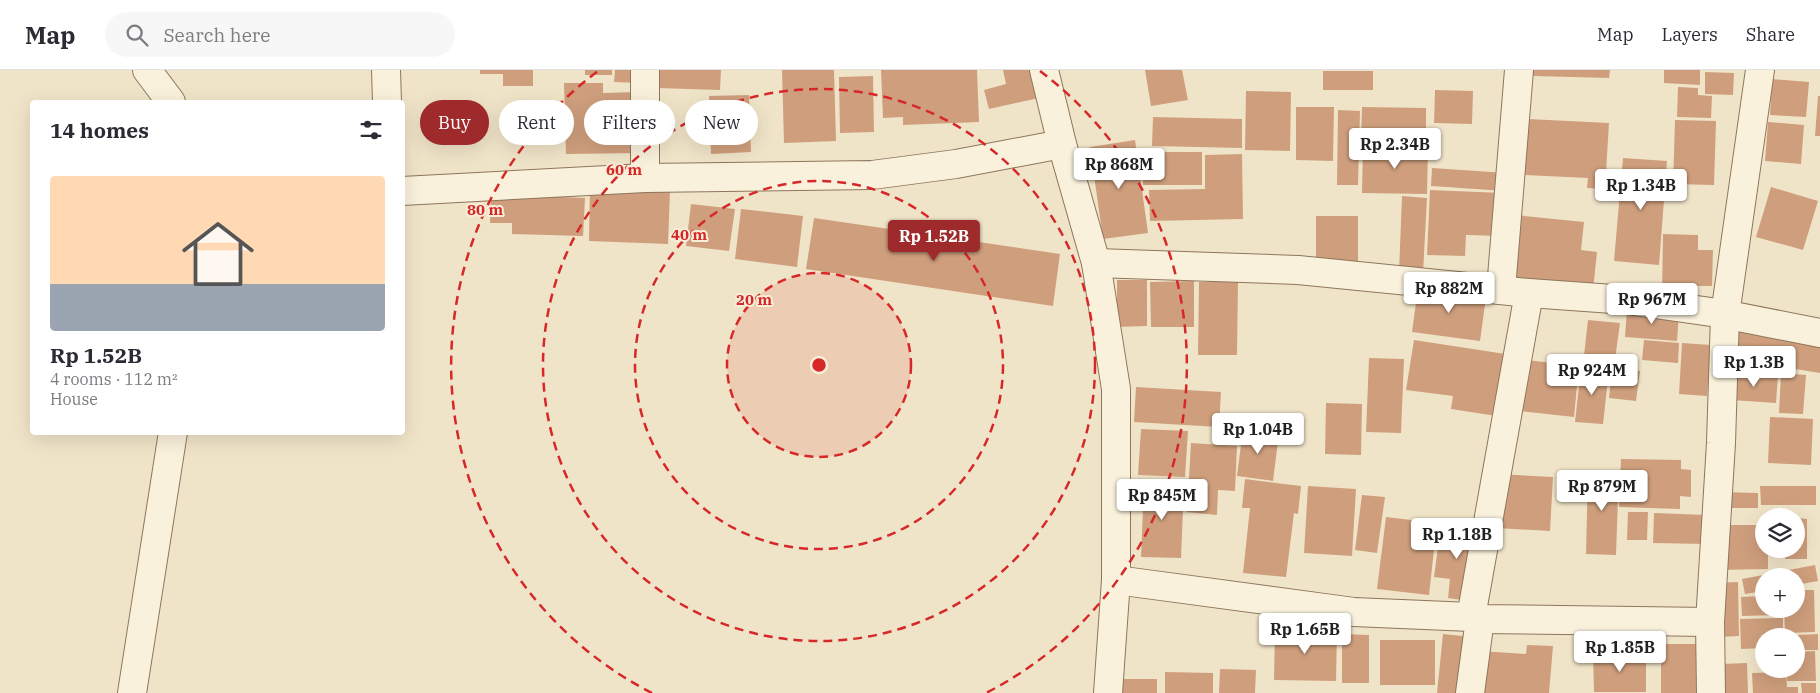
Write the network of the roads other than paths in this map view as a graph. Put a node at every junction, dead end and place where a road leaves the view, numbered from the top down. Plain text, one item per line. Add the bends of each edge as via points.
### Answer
1 (148, 70) edge
2 (386, 70) edge
3 (645, 70) edge
4 (1044, 70) edge
5 (1519, 70) edge
6 (1760, 70) edge
7 (170, 100) edge
8 (387, 100) edge
9 (1062, 144) junction
10 (645, 178) junction
11 (405, 191) edge
12 (1096, 263) junction
13 (1501, 289) junction
14 (1529, 293) junction
15 (1725, 314) junction
16 (1820, 333) edge
17 (173, 435) edge
18 (1116, 580) junction
19 (1475, 618) junction
20 (1710, 622) junction
21 (132, 693) edge
22 (1108, 693) edge
23 (1470, 693) edge
24 (1711, 693) edge

1 - 7 street
2 - 8 street
3 - 10 street
4 - 9 street
5 - 13 street
6 - 15 street
9 - 10 street via 956,164 872,174
9 - 12 street
10 - 11 street
12 - 13 street via 1298,270
12 - 18 street via 1116,389
13 - 14 street
14 - 15 street via 1627,300
14 - 19 street
15 - 16 street
15 - 20 street
17 - 21 street
18 - 19 street via 1354,612
18 - 22 street
19 - 20 street
19 - 23 street
20 - 24 street

